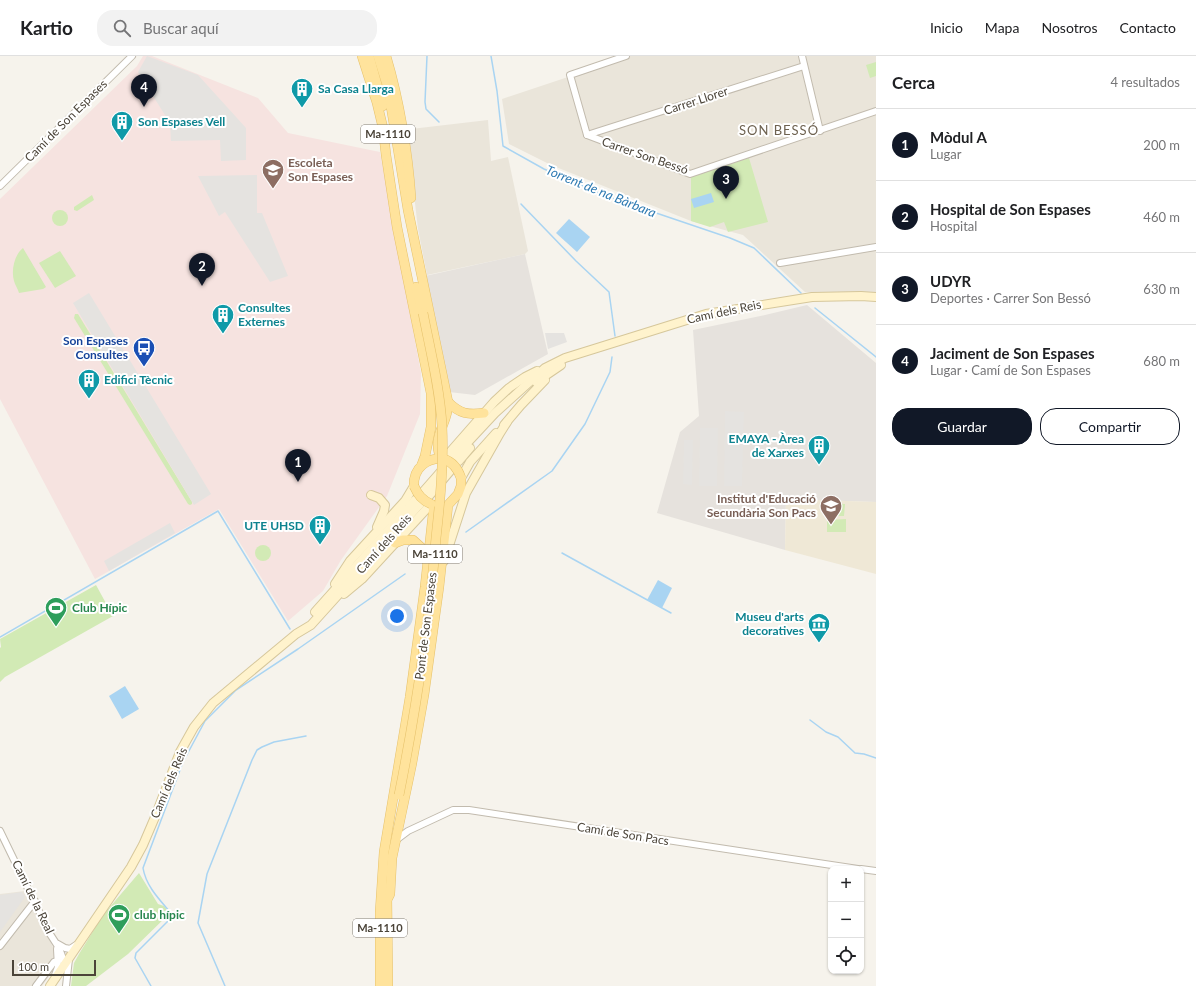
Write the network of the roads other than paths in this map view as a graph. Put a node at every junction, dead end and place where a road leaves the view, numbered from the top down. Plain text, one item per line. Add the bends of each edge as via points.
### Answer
1 (132, 56) edge
2 (362, 56) edge
3 (369, 56) edge
4 (378, 56) edge
5 (386, 56) edge
6 (626, 56) edge
7 (802, 56) edge
8 (804, 66) junction
9 (876, 111) edge
10 (820, 130) junction
11 (587, 136) junction
12 (0, 186) edge
13 (404, 212) junction
14 (414, 237) junction
15 (876, 246) edge
16 (780, 263) dead end
17 (412, 295) junction
18 (876, 297) edge
19 (577, 355) junction
20 (558, 367) junction
21 (545, 368) junction
22 (448, 402) junction
23 (484, 413) junction
24 (507, 422) junction
25 (445, 463) junction
26 (422, 464) junction
27 (461, 478) junction
28 (414, 486) junction
29 (371, 495) dead end
30 (429, 499) junction
31 (451, 501) junction
32 (417, 502) dead end
33 (371, 538) junction
34 (395, 543) junction
35 (441, 569) junction
36 (426, 587) junction
37 (328, 601) junction
38 (399, 795) junction
39 (0, 831) edge
40 (396, 840) junction
41 (840, 866) edge
42 (383, 869) junction
43 (864, 870) edge
44 (876, 871) edge
45 (388, 898) junction
46 (34, 901) junction
47 (55, 942) junction
48 (79, 943) junction
49 (0, 946) edge
50 (64, 960) junction
51 (52, 984) edge
52 (36, 986) edge
53 (66, 986) edge
54 (380, 986) edge
55 (388, 986) edge

1 - 12 street, Camí de Son Espases
2 - 17 main road via 383,128 397,227
3 - 13 main road, Ma-1110 via 386,114
4 - 13 main road, Ma-1110 via 388,88 404,192
5 - 14 main road via 400,113
6 - 11 street, Carrer Son Bessó via 570,75
7 - 8 street
8 - 10 street
8 - 11 street, Carrer Llorer
9 - 10 street, Carrer Son Bessó
10 - 11 street, Carrer Son Bessó via 690,174
13 - 14 main road, Ma-1110
13 - 17 main road, Ma-1110 via 399,220
13 - 38 main road, Pont de Son Espases / Ma-1110, bridge via 436,382 442,425 443,468 426,630
14 - 22 main road, Ma-1110
15 - 16 street
17 - 26 main road, Ma-1110 via 432,393 431,427
18 - 19 street, Camí dels Reis via 812,297 706,314
19 - 20 street, Camí dels Reis
19 - 21 street, Camí dels Reis
20 - 21 street, Camí dels Reis via 529,387 456,459 495,413
20 - 24 street
21 - 23 street via 509,388
22 - 23 main road via 462,413
22 - 25 main road, Ma-1110 via 447,415 437,443
23 - 25 street
24 - 27 street via 470,462
24 - 35 street via 466,493
25 - 26 main road via 428,460
25 - 27 main road, bridge via 449,460
25 - 30 street
26 - 28 main road, Ma-1110 via 415,475
27 - 31 main road, Ma-1110 via 458,494
28 - 30 main road, bridge via 423,500
28 - 33 street via 405,501
29 - 33 street via 380,498 385,505
30 - 31 main road via 442,505
30 - 34 street
30 - 36 main road, Ma-1110
31 - 35 main road, Ma-1110 via 448,505
32 - 37 street, Camí dels Reis
33 - 37 street via 350,561 332,588
34 - 36 main road via 413,540 424,550
34 - 37 street via 362,579 336,602
35 - 40 main road, Ma-1110 via 424,695
36 - 42 main road, Ma-1110
37 - 48 street, Camí dels Reis via 310,624 213,703 194,727 180,752 155,817 131,867
38 - 42 main road, Ma-1110
38 - 45 main road, Ma-1110 via 389,868
39 - 46 street, Camí de la Real
40 - 41 street, Camí de Son Pacs via 408,831 453,810 469,810
40 - 45 main road, Ma-1110
42 - 54 main road, Ma-1110
43 - 44 street, Camí de Son Pacs
45 - 55 main road, Ma-1110
46 - 47 street, Camí de la Real
46 - 49 street
47 - 48 street via 70,949
47 - 50 street, Camí de la Real
48 - 50 street, Camí dels Reis
50 - 51 street, Camí dels Reis
50 - 52 street via 54,962
50 - 53 street, Camí dels Reis

